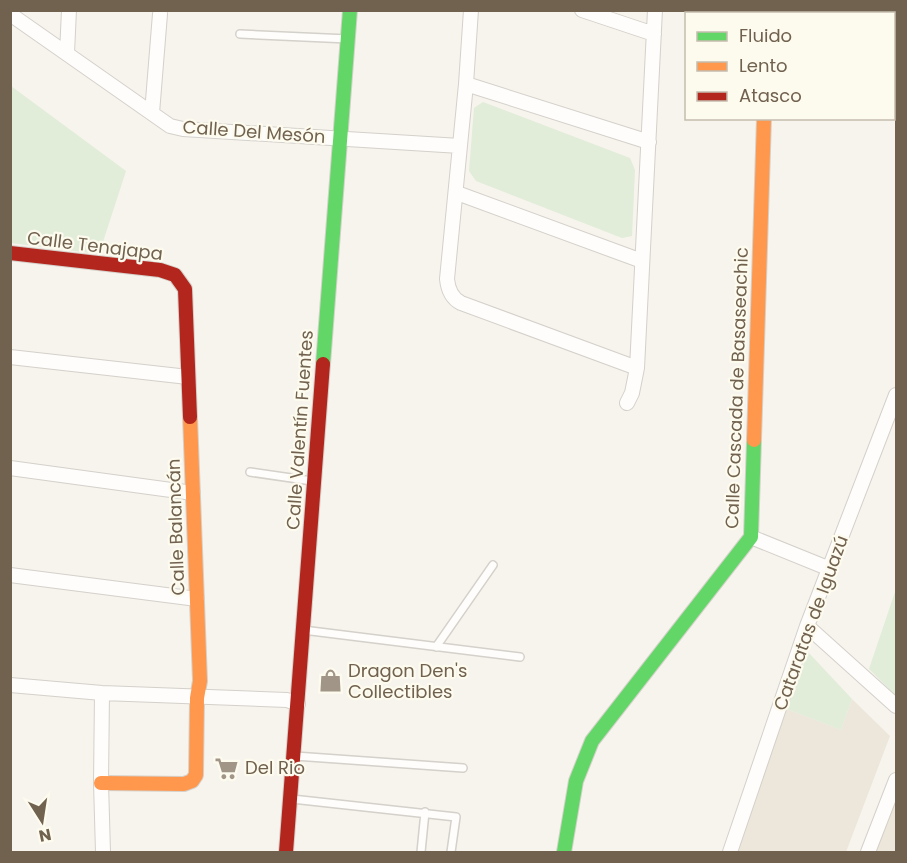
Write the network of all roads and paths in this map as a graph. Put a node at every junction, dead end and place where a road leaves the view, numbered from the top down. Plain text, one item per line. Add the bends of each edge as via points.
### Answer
1 (69, 10) edge
2 (350, 10) edge
3 (471, 10) edge
4 (582, 10) edge
5 (655, 10) edge
6 (10, 14) edge
7 (159, 14) dead end
8 (240, 34) dead end
9 (654, 34) junction
10 (348, 39) junction
11 (67, 53) junction
12 (466, 84) junction
13 (152, 113) junction
14 (764, 120) edge
15 (341, 139) junction
16 (649, 142) junction
17 (460, 146) junction
18 (457, 193) junction
19 (10, 253) edge
20 (642, 261) junction
21 (175, 275) joint
22 (10, 357) edge
23 (637, 368) junction
24 (188, 377) junction
25 (897, 395) edge
26 (627, 403) dead end
27 (10, 468) edge
28 (250, 472) dead end
29 (315, 481) junction
30 (193, 493) junction
31 (751, 537) junction
32 (493, 565) dead end
33 (830, 569) junction
34 (10, 575) edge
35 (197, 599) junction
36 (807, 626) junction
37 (303, 630) junction
38 (436, 647) junction
39 (520, 657) dead end
40 (10, 685) edge
41 (102, 693) junction
42 (197, 698) junction
43 (298, 704) junction
44 (897, 706) edge
45 (294, 756) junction
46 (463, 768) dead end
47 (897, 780) edge
48 (101, 783) junction
49 (291, 799) junction
50 (425, 812) junction
51 (103, 852) edge
52 (286, 852) edge
53 (421, 852) edge
54 (451, 852) edge
55 (564, 852) edge
56 (730, 852) edge
57 (868, 852) edge

1 - 11 street
2 - 10 street, Calle Valentín Fuentes
3 - 12 street
4 - 9 street
5 - 9 street
6 - 11 street, Calle Del Mesón
7 - 13 street
8 - 10 lane
9 - 16 street
10 - 15 street, Calle Valentín Fuentes
11 - 13 street, Calle Del Mesón
12 - 16 street
12 - 17 street
13 - 15 street, Calle Del Mesón via 170,126 183,129
14 - 31 street, Calle Cascada de Basaseachic
15 - 17 street, Calle Del Mesón
15 - 29 street, Calle Valentín Fuentes
16 - 20 street
17 - 18 street
18 - 20 street
18 - 23 street via 447,279 452,296 461,303
19 - 21 street, Calle Tenajapa
20 - 23 street
21 - 24 street, Calle Balancán via 185,289
22 - 24 street
23 - 26 street
24 - 30 street, Calle Balancán
25 - 33 street, Cataratas de Iguazú
27 - 30 street
28 - 29 lane
29 - 37 street, Calle Valentín Fuentes
30 - 35 street, Calle Balancán
31 - 33 street
31 - 55 street, Calle Cascada de Basaseachic via 592,741 574,783
32 - 38 lane
33 - 36 street, Cataratas de Iguazú
34 - 35 street
35 - 42 street, Calle Balancán
36 - 44 street
36 - 56 street, Cataratas de Iguazú
37 - 38 lane
37 - 43 street, Calle Valentín Fuentes
38 - 39 lane
40 - 41 street
41 - 42 street
41 - 48 street
42 - 43 street via 287,700
42 - 48 street, Calle Balancán via 194,779 184,784
43 - 45 street, Calle Valentín Fuentes
45 - 46 lane
45 - 49 street, Calle Valentín Fuentes
47 - 57 street
48 - 51 street
49 - 50 lane
49 - 52 street, Calle Valentín Fuentes
50 - 53 lane
50 - 54 lane via 456,817

